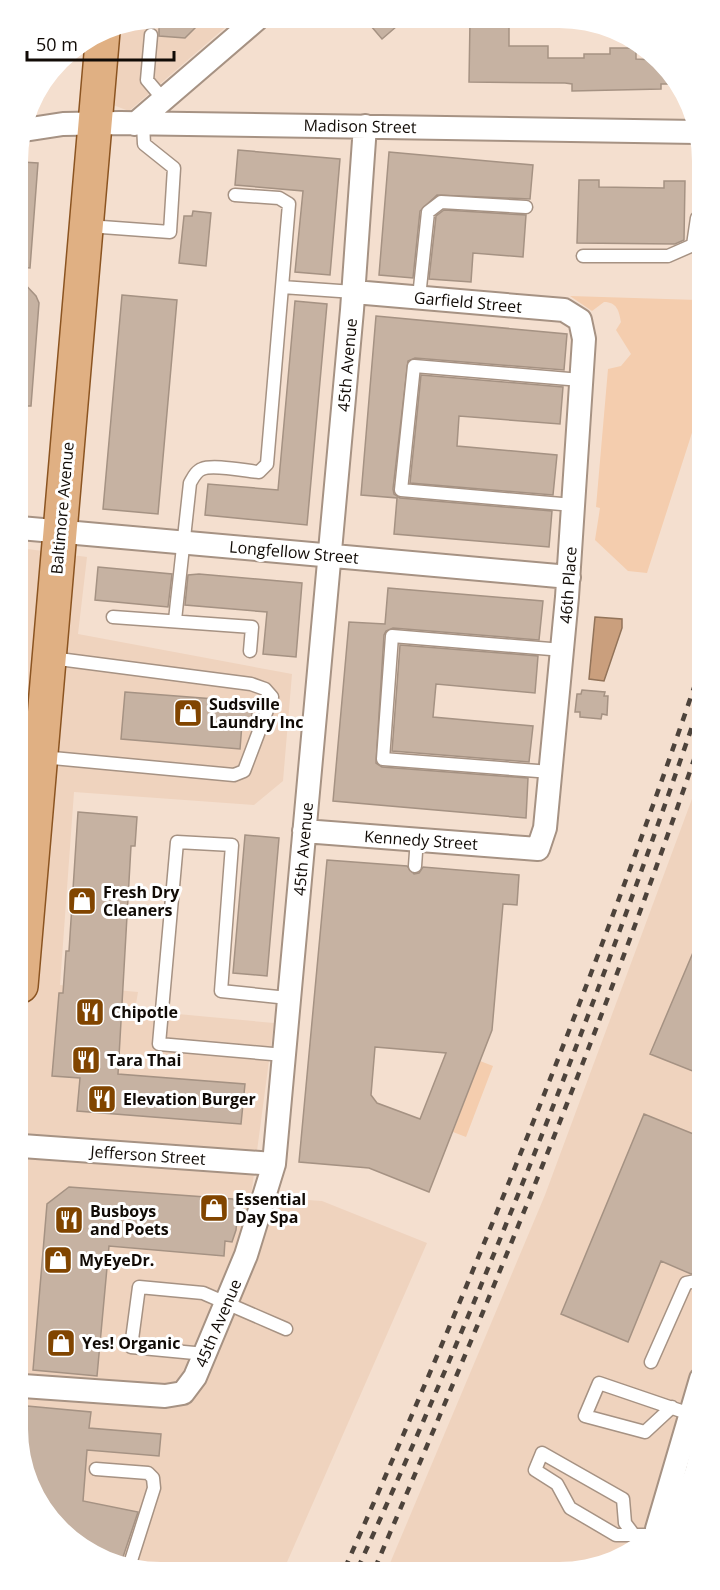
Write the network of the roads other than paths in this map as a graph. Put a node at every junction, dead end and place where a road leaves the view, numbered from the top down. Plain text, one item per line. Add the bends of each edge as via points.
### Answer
1 (246, 29) edge
2 (151, 35) dead end
3 (102, 43) edge
4 (163, 99) junction
5 (95, 123) junction
6 (139, 124) junction
7 (365, 126) junction
8 (33, 129) edge
9 (688, 132) edge
10 (235, 195) dead end
11 (526, 207) dead end
12 (86, 226) junction
13 (692, 245) edge
14 (583, 256) dead end
15 (282, 287) junction
16 (354, 292) junction
17 (419, 297) junction
18 (580, 320) joint
19 (581, 380) junction
20 (573, 505) junction
21 (29, 528) edge
22 (60, 530) junction
23 (183, 542) junction
24 (330, 555) junction
25 (569, 577) junction
26 (113, 617) dead end
27 (175, 620) junction
28 (563, 650) junction
29 (250, 651) dead end
30 (49, 658) junction
31 (41, 757) junction
32 (551, 772) junction
33 (304, 831) junction
34 (417, 838) junction
35 (28, 843) edge
36 (538, 849) joint
37 (415, 866) dead end
38 (288, 998) junction
39 (284, 1055) junction
40 (28, 1146) edge
41 (274, 1164) junction
42 (691, 1282) edge
43 (226, 1304) junction
44 (286, 1329) dead end
45 (205, 1354) junction
46 (651, 1362) dead end
47 (28, 1386) edge
48 (691, 1394) edge
49 (681, 1410) junction
50 (96, 1469) dead end
51 (660, 1515) edge
52 (634, 1535) junction
53 (638, 1535) edge
54 (132, 1558) edge

1 - 4 street
2 - 4 lane via 147,80
3 - 5 main road, Baltimore Avenue
4 - 6 street
5 - 6 street, Madison Street
5 - 8 street, Madison Street
5 - 12 main road, Baltimore Avenue
6 - 7 street, Madison Street
6 - 12 lane via 144,144 174,168 170,232
7 - 9 street, Madison Street
7 - 16 street, 45th Avenue
10 - 15 lane via 279,198 289,204
11 - 17 lane via 441,202 428,212
12 - 22 main road, Baltimore Avenue
13 - 14 lane via 668,256
15 - 16 lane
15 - 23 lane via 267,464 259,471 210,468 195,474 190,483
16 - 17 street, Garfield Street
16 - 24 street, 45th Avenue
17 - 18 street, Garfield Street via 564,310
18 - 19 street, 46th Place via 584,339
19 - 20 street, 46th Place
19 - 20 lane via 414,366 401,490
20 - 25 street, 46th Place
21 - 22 street, Longfellow Street
22 - 23 street, Longfellow Street
22 - 30 main road, Baltimore Avenue
23 - 24 street, Longfellow Street
23 - 27 lane
24 - 25 street, Longfellow Street
24 - 33 street, 45th Avenue
25 - 28 street, 46th Place
26 - 27 lane
27 - 29 lane via 252,627
28 - 32 street, 46th Place
28 - 32 lane via 392,636 382,759
30 - 31 main road, Baltimore Avenue
30 - 31 lane via 251,684 265,689 272,697 244,771 234,775
31 - 35 main road, Baltimore Avenue
32 - 36 street, 46th Place via 545,828
33 - 34 street, Kennedy Street
33 - 38 street, 45th Avenue
34 - 36 street, Kennedy Street
34 - 37 lane
38 - 39 street, 45th Avenue
38 - 39 lane via 221,991 232,845 177,842 159,1044
39 - 41 street, 45th Avenue
40 - 41 street, Jefferson Street
41 - 43 street, 45th Avenue via 246,1256
42 - 46 lane via 686,1283
43 - 44 lane
43 - 45 street, 45th Avenue
43 - 45 lane via 203,1293 139,1287 131,1347
45 - 47 street, 45th Avenue via 183,1393 165,1396
48 - 49 street
49 - 49 lane via 599,1383 585,1416 645,1432
49 - 51 street
50 - 54 lane via 148,1473 153,1478 154,1488
52 - 52 lane via 616,1535 570,1508 557,1484 535,1470 542,1454 623,1499 626,1523
52 - 53 lane

